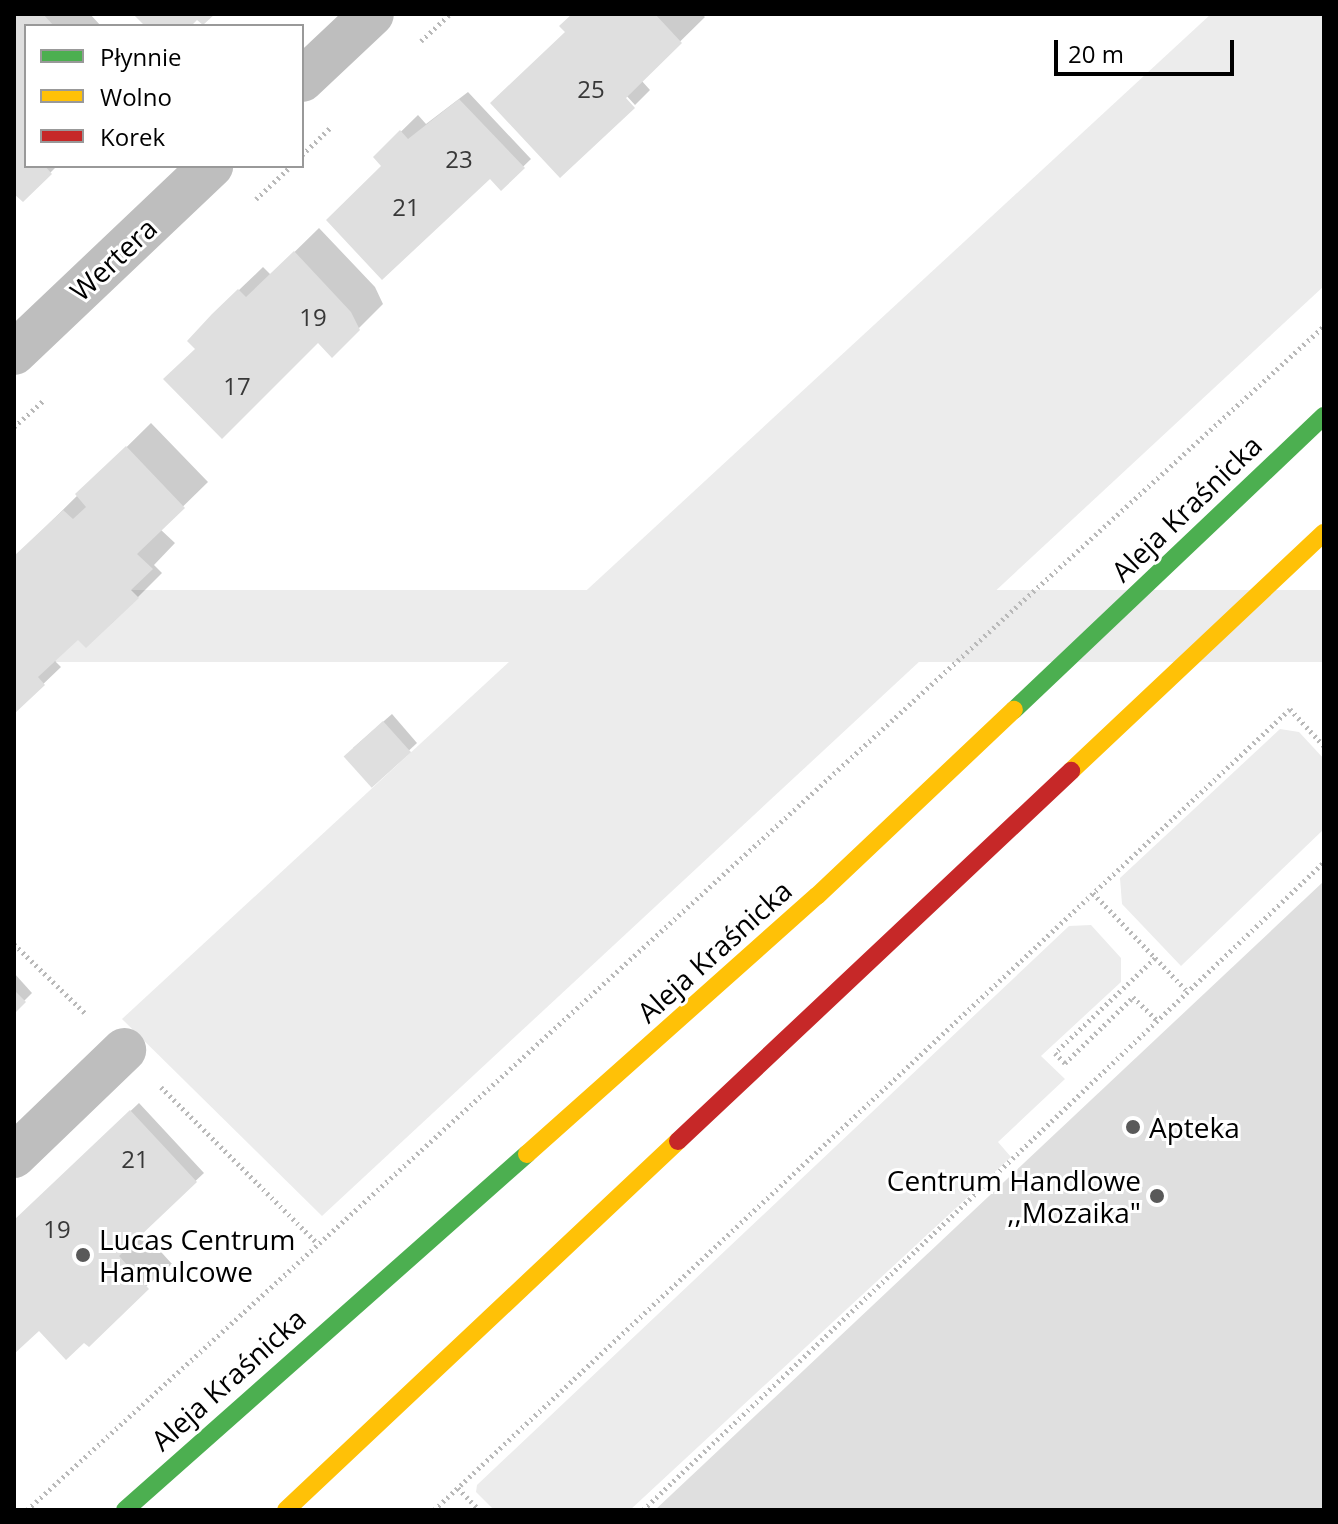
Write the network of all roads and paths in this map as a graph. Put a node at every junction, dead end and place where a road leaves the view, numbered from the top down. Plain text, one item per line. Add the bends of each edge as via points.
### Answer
1 (372, 14) edge
2 (304, 78) edge
3 (209, 168) edge
4 (1324, 326) edge
5 (14, 353) edge
6 (1324, 416) edge
7 (1324, 533) edge
8 (1324, 746) edge
9 (1324, 862) edge
10 (1093, 893) junction
11 (14, 944) edge
12 (1155, 958) junction
13 (1188, 992) junction
14 (1157, 1020) junction
15 (124, 1050) junction
16 (14, 1156) edge
17 (316, 1242) junction
18 (457, 1487) junction
19 (27, 1510) edge
20 (125, 1510) edge
21 (286, 1510) edge
22 (434, 1510) edge
23 (479, 1510) edge
24 (643, 1510) edge

1 - 2 street
3 - 5 street, Wertera
4 - 17 path
6 - 20 main road, Aleja Kraśnicka via 817,896
7 - 21 main road
8 - 10 path via 1290,709
9 - 13 path
10 - 12 path
10 - 18 path
11 - 15 path
12 - 13 path
12 - 14 path via 1055,1053 1065,1063 1133,997
13 - 14 path
14 - 24 path
15 - 16 street
15 - 17 path
17 - 19 path
18 - 22 path
18 - 23 path

